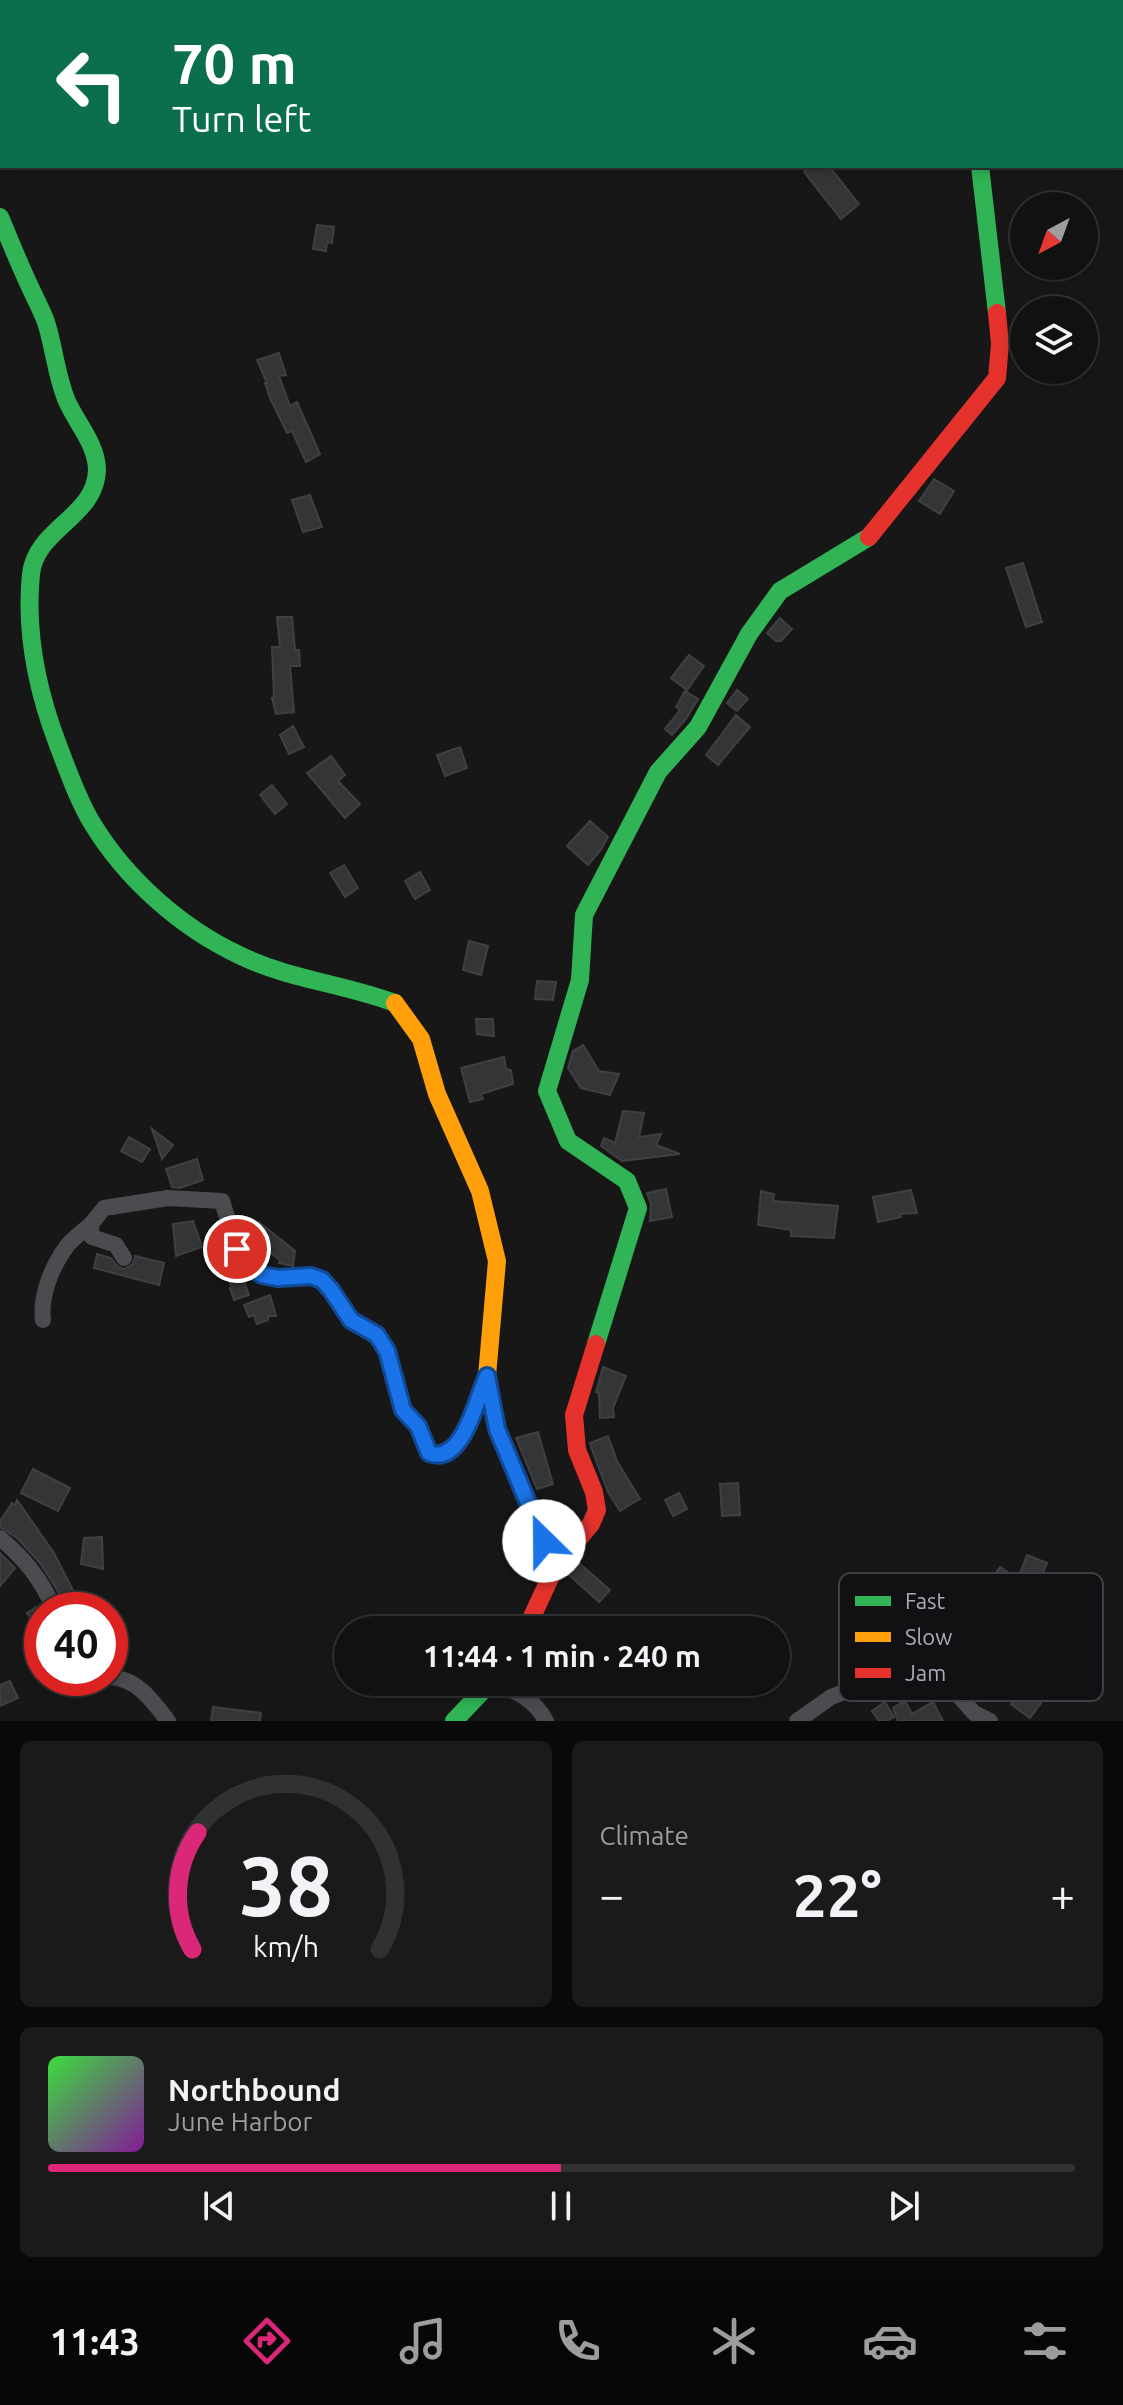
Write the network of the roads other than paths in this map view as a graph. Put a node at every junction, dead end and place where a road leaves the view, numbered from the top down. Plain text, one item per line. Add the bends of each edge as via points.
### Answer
1 (980, 168) edge
2 (0, 217) edge
3 (91, 1224) junction
4 (124, 1258) dead end
5 (43, 1320) dead end
6 (487, 1376) junction
7 (0, 1538) edge
8 (555, 1567) junction
9 (46, 1592) edge
10 (532, 1616) edge
11 (128, 1681) edge
12 (839, 1694) edge
13 (478, 1696) edge
14 (524, 1696) edge
15 (963, 1701) edge
16 (168, 1721) edge
17 (454, 1721) edge
18 (546, 1721) edge
19 (797, 1721) edge
20 (990, 1721) edge

1 - 8 main road via 1000,344 997,378 870,536 780,591 749,634 698,727 658,772 584,915 580,980 547,1091 568,1141 627,1181 638,1208 574,1415 577,1450 597,1510
2 - 6 main road via 48,327 58,378 97,469 84,506 39,547 32,566 29,634 61,754 91,822 131,874 176,917 221,947 269,969 394,1002 421,1039 437,1094 480,1191 497,1261
3 - 4 street via 92,1237 116,1245
3 - 5 street via 67,1245 52,1274 41,1307
3 - 6 street via 104,1208 116,1204 168,1198 222,1201 237,1249 249,1267 278,1278 322,1280 351,1320 377,1335 387,1351 403,1410 418,1426 429,1453 446,1453 467,1429
6 - 8 main road via 497,1429
7 - 9 street via 25,1559
8 - 10 main road
11 - 16 street via 145,1691
12 - 19 street
13 - 17 main road
14 - 18 street
15 - 20 street

